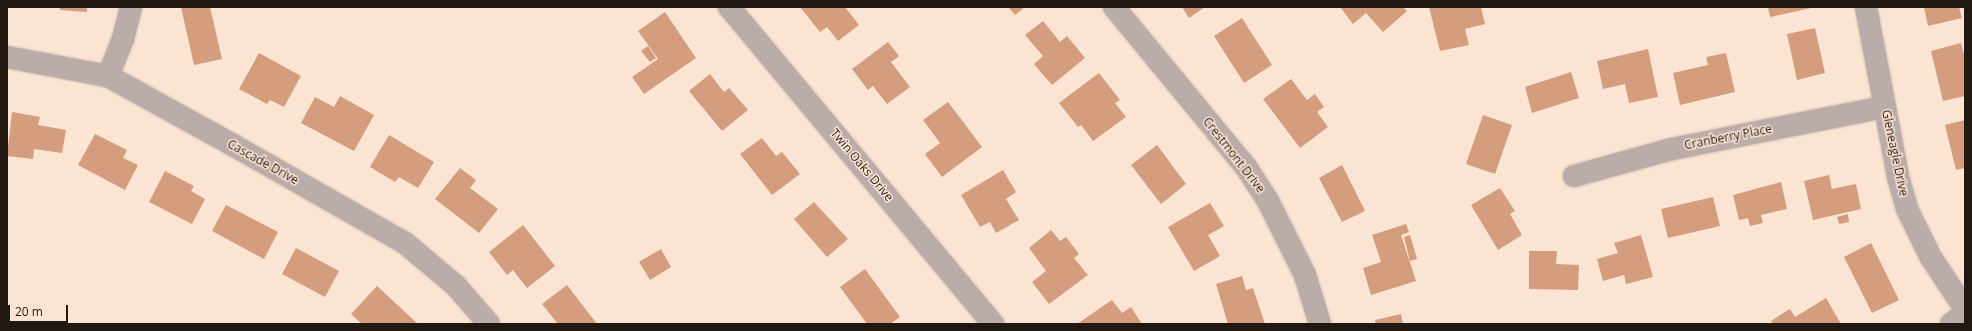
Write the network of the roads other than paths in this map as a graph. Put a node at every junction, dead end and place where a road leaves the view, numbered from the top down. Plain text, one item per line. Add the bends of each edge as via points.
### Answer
1 (131, 7) edge
2 (730, 7) edge
3 (1114, 7) edge
4 (1866, 7) edge
5 (7, 57) edge
6 (108, 76) junction
7 (1885, 107) junction
8 (1574, 176) dead end
9 (1965, 309) edge
10 (1965, 314) edge
11 (489, 324) edge
12 (993, 324) edge
13 (1320, 324) edge
14 (1951, 324) edge

1 - 6 street via 123,39
2 - 12 street, Twin Oaks Drive
3 - 13 street, Crestmont Drive via 1246,167 1268,201 1304,275
4 - 7 street, Gleneagle Drive
5 - 6 street, Cascade Drive
6 - 11 street, Cascade Drive via 404,243 456,286
7 - 8 street, Cranberry Place via 1672,148
7 - 9 street, Gleneagle Drive via 1898,177 1907,209 1927,250
10 - 14 street

